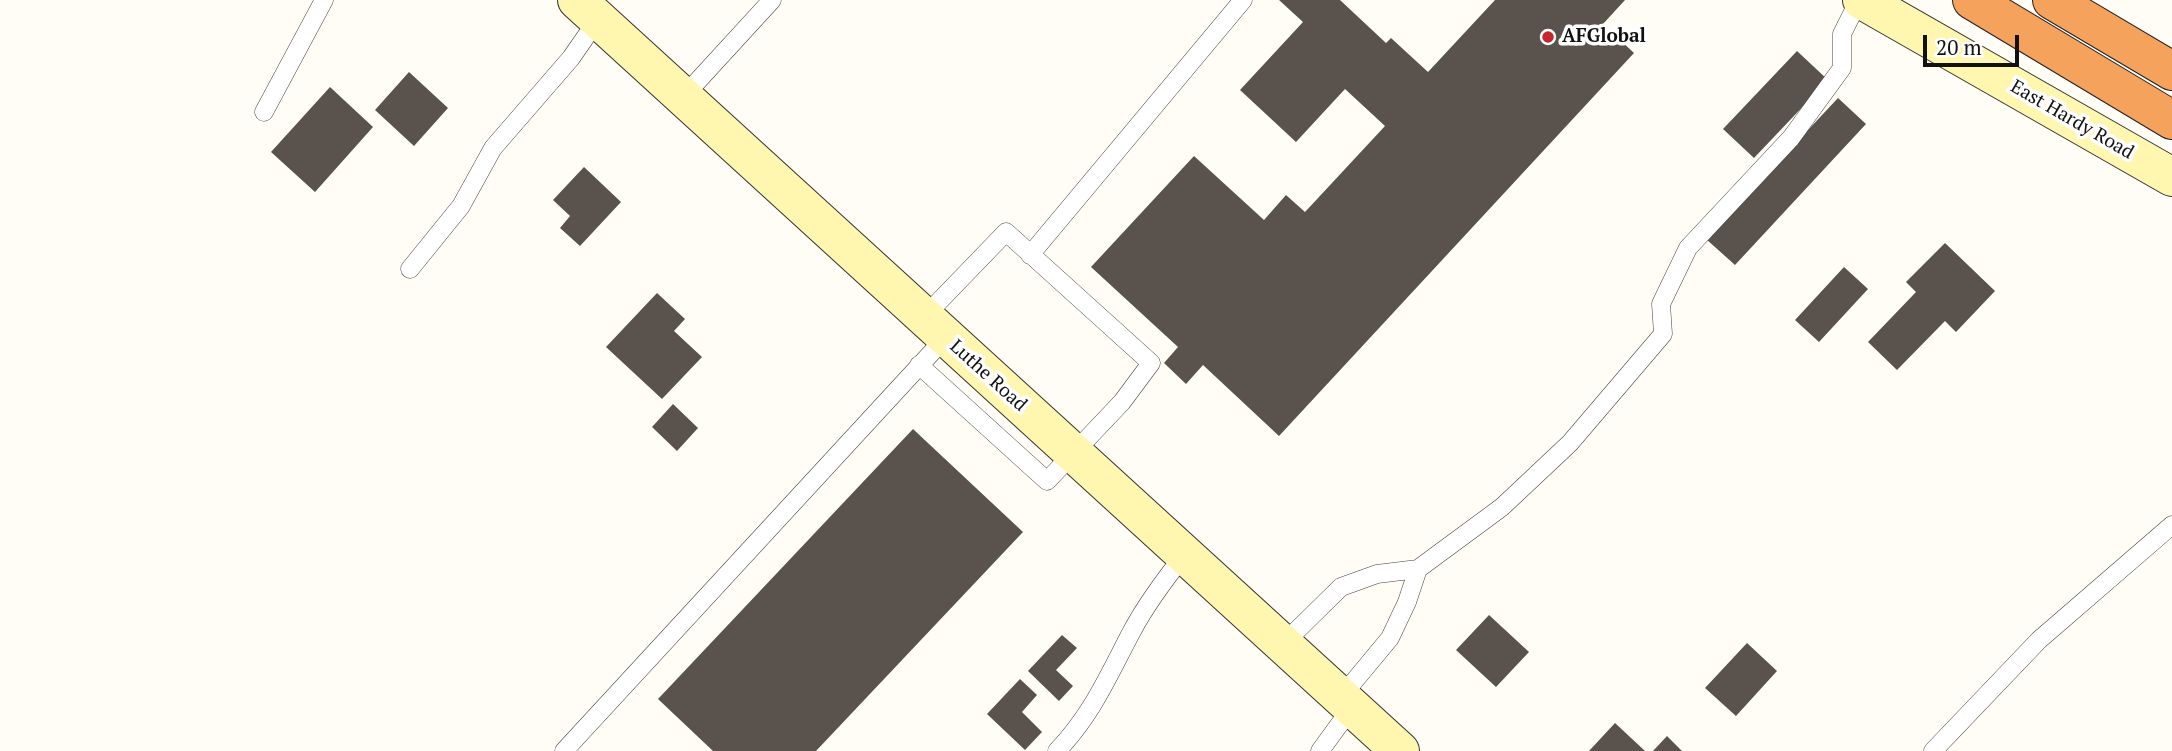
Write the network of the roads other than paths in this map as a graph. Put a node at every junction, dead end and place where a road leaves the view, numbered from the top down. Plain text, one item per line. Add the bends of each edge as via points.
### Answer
1 (324, 0) edge
2 (772, 0) edge
3 (1243, 0) edge
4 (1860, 0) edge
5 (1972, 0) edge
6 (2052, 0) edge
7 (587, 10) edge
8 (2172, 71) edge
9 (683, 97) junction
10 (264, 112) dead end
11 (2172, 120) edge
12 (2172, 177) edge
13 (1030, 255) junction
14 (410, 269) dead end
15 (935, 327) junction
16 (919, 365) junction
17 (1073, 453) junction
18 (2172, 526) edge
19 (1185, 555) junction
20 (1418, 569) junction
21 (1283, 644) junction
22 (1347, 702) junction
23 (564, 751) edge
24 (1057, 751) edge
25 (1321, 751) edge
26 (1400, 751) edge
27 (1933, 751) edge

1 - 10 lane
2 - 9 lane
3 - 13 lane
4 - 12 street, East Hardy Road
4 - 20 lane via 1842,34 1842,68 1791,138 1688,248 1661,304 1663,334 1570,443 1502,507
5 - 11 highway
6 - 8 highway
7 - 9 street, Luthe Road
7 - 14 lane via 571,58 493,148 461,206
9 - 15 street, Luthe Road
13 - 15 lane via 1006,232
13 - 17 lane via 1151,363 1122,402
15 - 16 lane
15 - 17 street, Luthe Road
16 - 17 lane via 1047,481
16 - 23 lane
17 - 19 street, Luthe Road
18 - 27 lane via 2039,640
19 - 21 street, Luthe Road
19 - 24 lane via 1132,630 1111,676 1076,732
20 - 21 lane via 1377,574 1341,587
20 - 22 lane via 1390,638
21 - 22 street, Luthe Road
22 - 25 lane
22 - 26 street, Luthe Road

